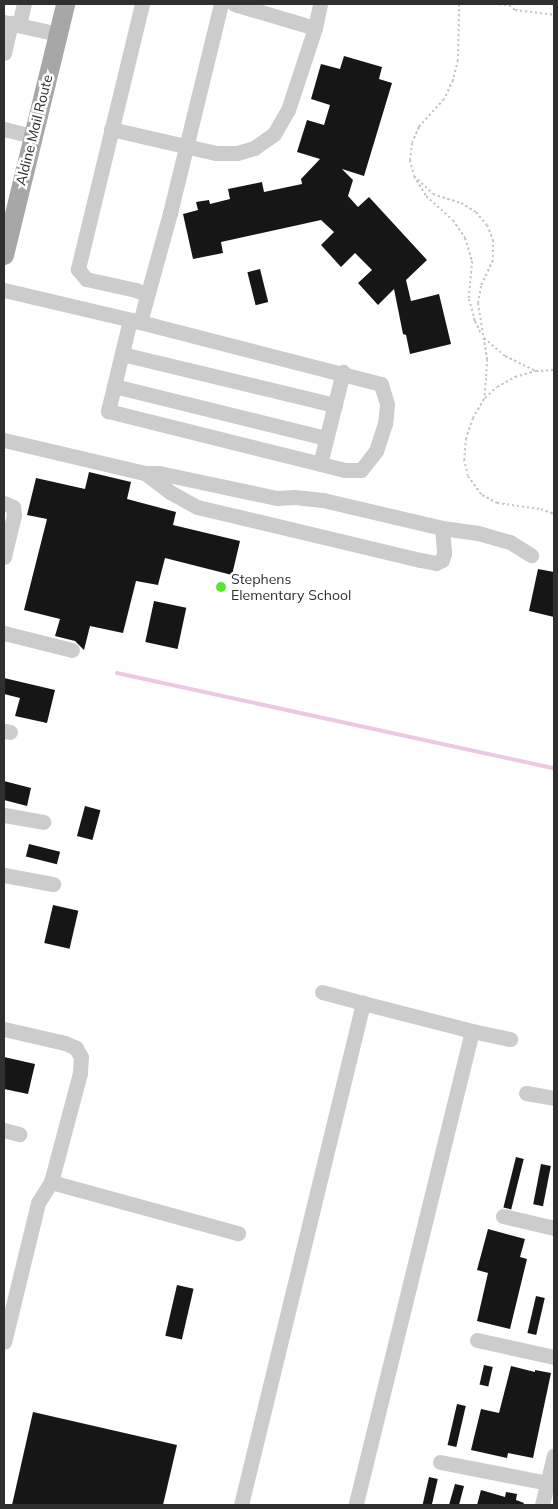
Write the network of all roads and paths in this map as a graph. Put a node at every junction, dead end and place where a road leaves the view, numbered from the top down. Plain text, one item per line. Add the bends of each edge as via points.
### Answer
1 (24, 4) edge
2 (65, 4) edge
3 (142, 4) edge
4 (221, 4) edge
5 (234, 4) edge
6 (320, 4) edge
7 (341, 4) edge
8 (403, 4) edge
9 (459, 4) edge
10 (494, 4) edge
11 (554, 15) edge
12 (11, 23) edge
13 (314, 28) junction
14 (58, 34) junction
15 (4, 53) edge
16 (4, 129) edge
17 (111, 129) junction
18 (33, 136) junction
19 (186, 146) junction
20 (414, 176) junction
21 (4, 255) edge
22 (4, 290) edge
23 (148, 295) junction
24 (135, 321) junction
25 (482, 336) junction
26 (122, 354) junction
27 (554, 370) edge
28 (536, 371) junction
29 (343, 372) junction
30 (114, 386) junction
31 (484, 399) junction
32 (335, 405) junction
33 (326, 438) junction
34 (4, 440) edge
35 (320, 464) junction
36 (145, 472) junction
37 (4, 503) edge
38 (554, 514) edge
39 (442, 528) junction
40 (531, 555) dead end
41 (4, 557) edge
42 (4, 633) edge
43 (72, 650) dead end
44 (4, 815) edge
45 (43, 822) dead end
46 (4, 875) edge
47 (53, 884) dead end
48 (322, 992) dead end
49 (363, 1003) junction
50 (4, 1029) edge
51 (472, 1031) junction
52 (510, 1040) dead end
53 (526, 1093) dead end
54 (554, 1098) edge
55 (4, 1130) edge
56 (19, 1134) dead end
57 (51, 1182) junction
58 (503, 1216) dead end
59 (554, 1228) edge
60 (238, 1233) dead end
61 (477, 1340) dead end
62 (4, 1342) edge
63 (554, 1357) edge
64 (554, 1455) edge
65 (440, 1462) dead end
66 (548, 1483) junction
67 (241, 1505) edge
68 (356, 1505) edge
69 (542, 1505) edge

1 - 12 street
2 - 14 main road, Aldine Mail Route
3 - 17 street
4 - 19 street
5 - 13 street
6 - 13 street
7 - 8 path
9 - 20 path via 456,70 444,99 415,135 410,160
10 - 11 path via 509,4 515,10
12 - 14 street
12 - 15 street
13 - 19 street via 288,110 274,134 254,148 237,153 216,153
14 - 18 main road, Aldine Mail Route
16 - 18 street
17 - 19 street
17 - 23 street via 78,269 86,279
18 - 21 main road, Aldine Mail Route
19 - 23 street
20 - 25 path via 426,196 453,220 465,238 472,261 470,299
20 - 25 path via 433,194 461,203 476,212 491,233 493,260 481,286 478,303
22 - 24 street
23 - 24 street
24 - 26 street
24 - 29 street
25 - 28 path via 504,356
25 - 31 path via 487,359
26 - 30 street
26 - 32 street
27 - 28 path
28 - 31 path via 505,382
29 - 32 street
29 - 35 street via 380,384 387,404 385,424 376,451 361,470
30 - 33 street
30 - 35 street via 108,411
31 - 38 path via 470,423 464,448 466,469 472,482 482,495 497,504 541,509
32 - 33 street
33 - 35 street
34 - 36 street
36 - 39 street via 159,472 262,496 323,500
36 - 39 street via 170,492 197,507 420,560 436,563 442,560
37 - 41 street via 13,507 14,515
39 - 40 street via 510,542
42 - 43 street
44 - 45 street
46 - 47 street
48 - 49 street
49 - 51 street
49 - 67 street
50 - 57 street via 65,1043 76,1048 81,1057 80,1073
51 - 52 street
51 - 68 street
53 - 54 street
55 - 56 street
57 - 60 street
57 - 62 street via 38,1203
58 - 59 street
61 - 63 street
64 - 66 street
65 - 66 street
66 - 69 street

